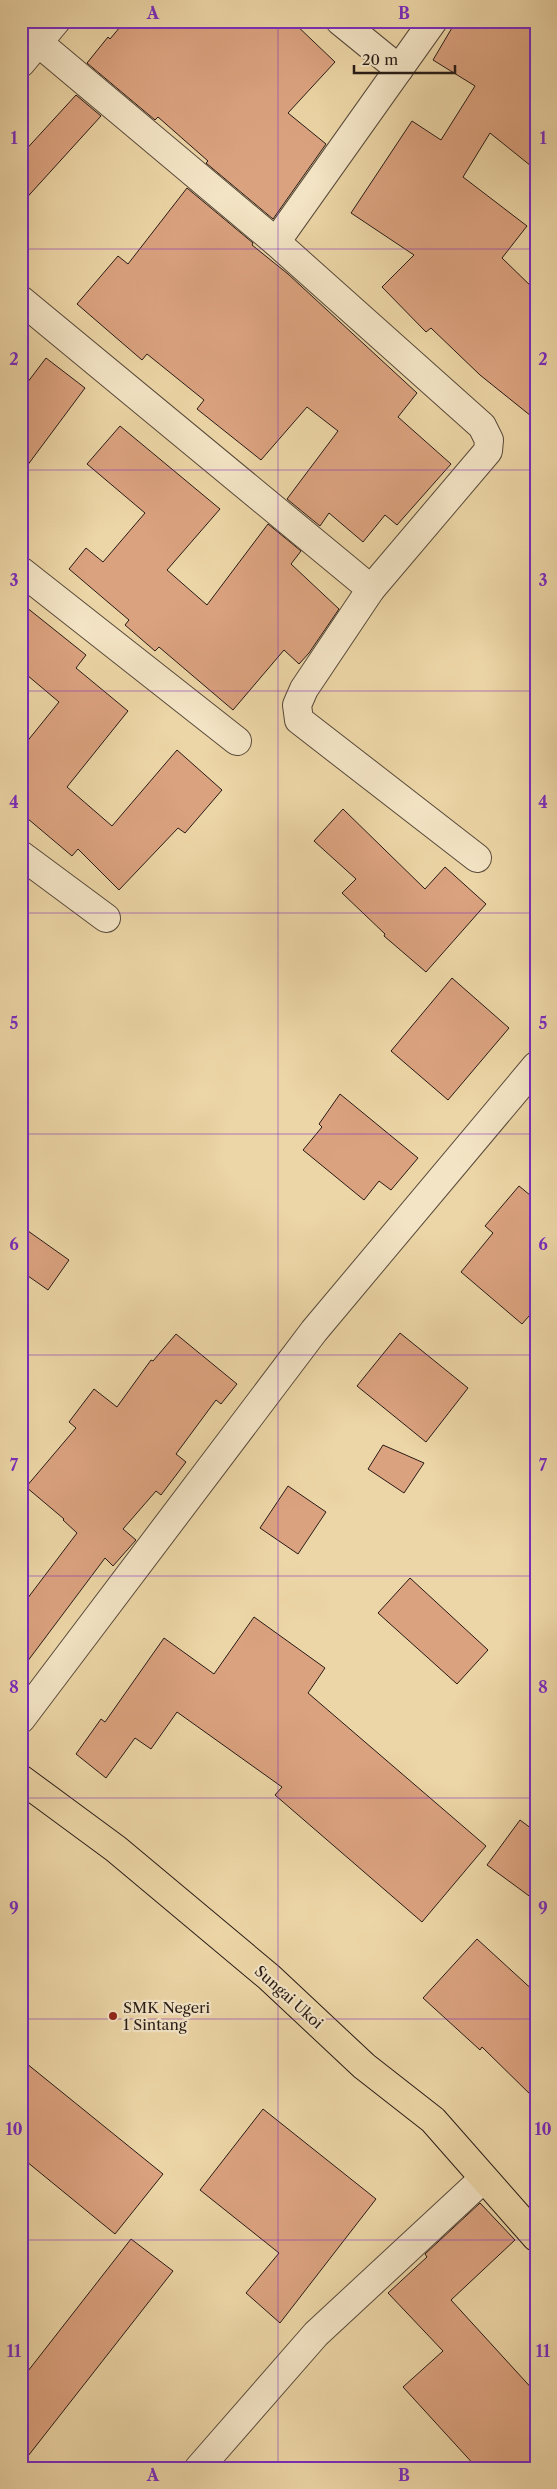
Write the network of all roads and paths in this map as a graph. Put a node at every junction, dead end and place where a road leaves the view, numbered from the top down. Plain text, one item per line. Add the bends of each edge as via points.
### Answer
1 (340, 21) edge
2 (433, 21) edge
3 (39, 30) edge
4 (21, 63) edge
5 (399, 69) junction
6 (276, 242) junction
7 (21, 300) edge
8 (21, 571) edge
9 (371, 589) junction
10 (237, 741) dead end
11 (21, 855) edge
12 (478, 858) dead end
13 (106, 918) dead end
14 (536, 1066) edge
15 (21, 1719) edge
16 (21, 1779) edge
17 (484, 2179) junction
18 (536, 2237) edge
19 (199, 2468) edge

1 - 5 street
2 - 5 street
3 - 4 street
3 - 6 street
5 - 6 street
6 - 9 street via 482,426 489,440 488,452
7 - 9 street
8 - 10 street
9 - 12 street via 304,689 297,705 299,720
11 - 13 street
14 - 15 street via 314,1332
16 - 17 highway, Sungai Ukoi via 116,1849 268,1977 364,2066 433,2120
17 - 18 highway, Sungai Ukoi
17 - 19 street via 316,2334

